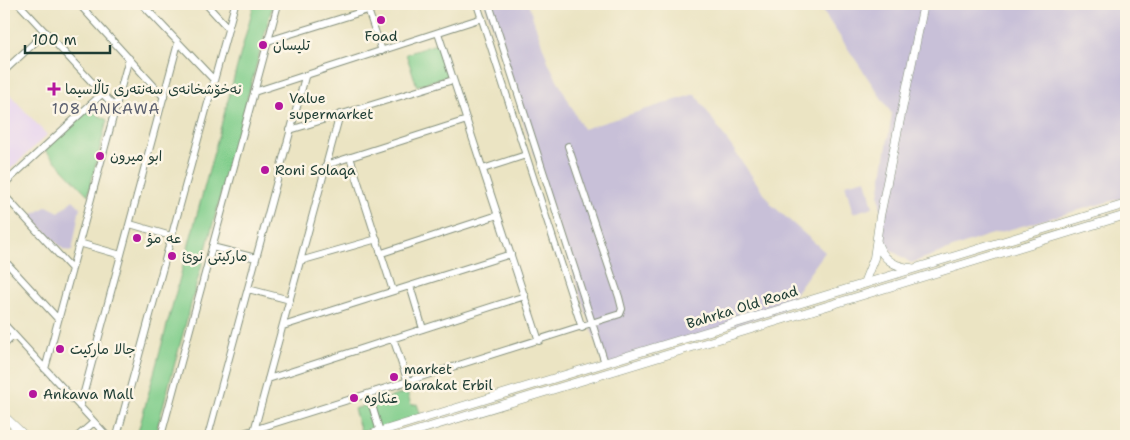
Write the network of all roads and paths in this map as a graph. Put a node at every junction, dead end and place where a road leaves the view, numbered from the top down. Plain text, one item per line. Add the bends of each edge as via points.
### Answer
1 (8, 4) edge
2 (19, 4) edge
3 (79, 4) edge
4 (142, 4) edge
5 (206, 4) edge
6 (235, 4) edge
7 (278, 4) edge
8 (387, 4) edge
9 (477, 4) edge
10 (489, 4) edge
11 (924, 4) edge
12 (4, 7) edge
13 (368, 10) junction
14 (482, 18) junction
15 (228, 28) junction
16 (46, 32) junction
17 (438, 33) junction
18 (268, 41) junction
19 (178, 43) junction
20 (382, 51) junction
21 (129, 58) junction
22 (4, 71) edge
23 (305, 77) junction
24 (214, 80) junction
25 (453, 80) junction
26 (254, 92) junction
27 (103, 93) junction
28 (164, 97) junction
29 (116, 108) junction
30 (340, 114) junction
31 (466, 120) junction
32 (290, 130) junction
33 (568, 146) dead end
34 (526, 155) junction
35 (350, 157) junction
36 (326, 164) junction
37 (482, 168) junction
38 (4, 184) edge
39 (4, 195) edge
40 (1126, 204) edge
41 (498, 215) junction
42 (1126, 215) edge
43 (130, 224) junction
44 (171, 236) junction
45 (377, 239) junction
46 (876, 240) junction
47 (79, 243) junction
48 (212, 247) junction
49 (382, 253) junction
50 (510, 254) junction
51 (121, 255) junction
52 (256, 258) junction
53 (4, 260) edge
54 (300, 260) junction
55 (72, 268) junction
56 (915, 268) junction
57 (864, 283) junction
58 (410, 286) junction
59 (248, 289) junction
60 (393, 291) junction
61 (525, 296) junction
62 (290, 300) junction
63 (58, 319) junction
64 (4, 324) edge
65 (592, 325) junction
66 (283, 326) junction
67 (582, 328) junction
68 (424, 329) junction
69 (14, 335) junction
70 (393, 338) junction
71 (539, 341) junction
72 (4, 345) edge
73 (605, 362) junction
74 (45, 369) junction
75 (268, 378) junction
76 (408, 382) junction
77 (369, 395) junction
78 (80, 407) junction
79 (4, 416) edge
80 (94, 422) junction
81 (4, 431) edge
82 (254, 431) junction
83 (380, 432) junction
84 (9, 436) edge
85 (25, 436) edge
86 (78, 436) edge
87 (107, 436) edge
88 (117, 436) edge
89 (162, 436) edge
90 (208, 436) edge
91 (234, 436) edge
92 (365, 436) edge
93 (400, 436) edge

1 - 12 street
2 - 16 street
3 - 21 street
4 - 19 street
5 - 15 street
6 - 15 street
7 - 18 street
8 - 13 street
9 - 14 street
10 - 65 street
11 - 46 street
13 - 18 street
13 - 20 street
14 - 17 street
14 - 34 street
15 - 24 street
16 - 22 street
16 - 27 street
17 - 20 street
17 - 25 street
18 - 26 street
19 - 24 street
19 - 28 street
20 - 23 street
21 - 28 street
21 - 29 street
23 - 26 street
23 - 32 street
24 - 44 street
25 - 30 street
25 - 31 street
26 - 48 street
27 - 29 street
27 - 38 street
28 - 43 street
29 - 47 street
30 - 32 street
30 - 36 street
31 - 35 street
31 - 37 street
32 - 52 street
33 - 65 street via 622,305 616,317
34 - 37 street
34 - 67 street
35 - 36 street
35 - 45 street
36 - 54 street
37 - 41 street
39 - 55 street
40 - 56 street, Bahrka Old Road
41 - 49 street
41 - 50 street
42 - 93 street, Bahrka Old Road
43 - 44 street
43 - 51 street
44 - 88 street
45 - 49 street
45 - 54 street
46 - 56 street via 890,262 902,268
46 - 57 street via 872,267
47 - 51 street
47 - 55 street
48 - 52 street
48 - 89 street
49 - 60 street
50 - 58 street
50 - 61 street
51 - 78 street
52 - 59 street
53 - 63 street
54 - 62 street
55 - 63 street
56 - 57 street, Bahrka Old Road
57 - 73 street, Bahrka Old Road
58 - 60 street
58 - 68 street
59 - 62 street
59 - 90 street
60 - 66 street
61 - 68 street
61 - 71 street
62 - 66 street
63 - 74 street
64 - 69 street
65 - 67 street
65 - 73 street
66 - 75 street
67 - 71 street
68 - 70 street
69 - 72 street
69 - 74 street
70 - 75 street
70 - 76 street
71 - 76 street
73 - 83 street, Bahrka Old Road
74 - 78 street
75 - 82 street
76 - 77 street
77 - 82 street
77 - 83 street
78 - 80 street
79 - 85 street
80 - 86 street
80 - 87 street
81 - 84 street
82 - 91 street
83 - 92 street, Bahrka Old Road

